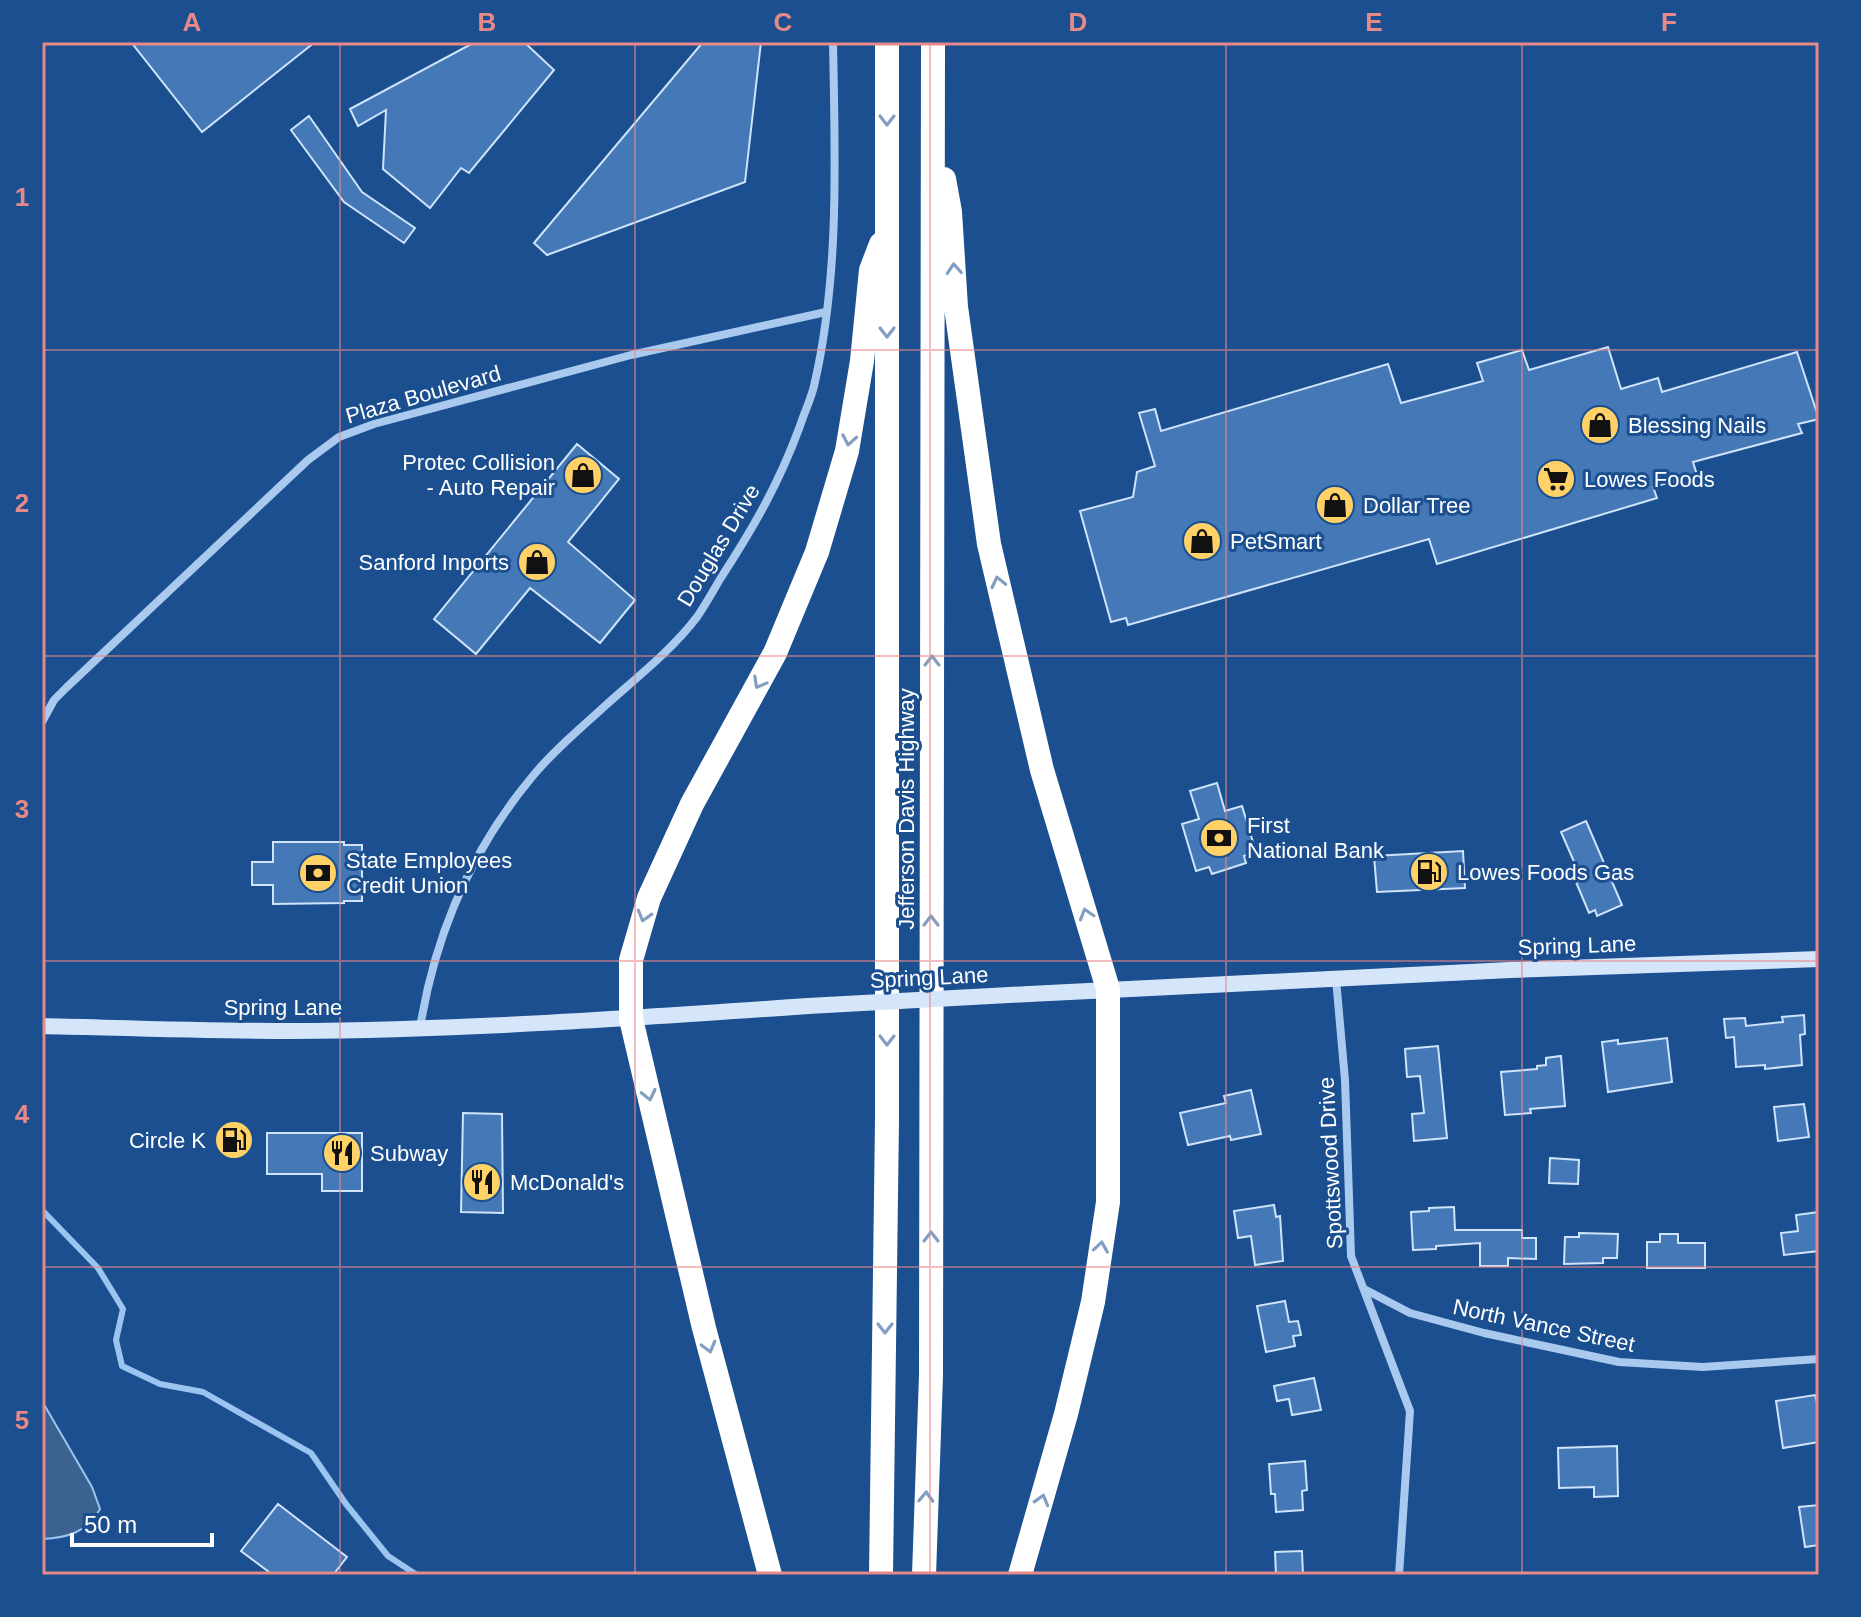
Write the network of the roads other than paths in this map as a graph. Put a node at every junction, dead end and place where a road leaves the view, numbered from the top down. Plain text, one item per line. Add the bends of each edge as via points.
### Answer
1 (833, 42) edge
2 (887, 42) edge
3 (933, 42) edge
4 (933, 110) junction
5 (887, 226) junction
6 (826, 312) junction
7 (42, 722) edge
8 (1819, 959) edge
9 (1336, 979) junction
10 (1108, 989) junction
11 (631, 1019) junction
12 (42, 1026) edge
13 (420, 1028) junction
14 (1364, 1289) junction
15 (1819, 1359) edge
16 (770, 1575) edge
17 (881, 1575) edge
18 (924, 1575) edge
19 (1020, 1575) edge
20 (1399, 1575) edge

1 - 6 street, Douglas Drive via 835,152
2 -> 5 highway, Jefferson Davis Highway
3 - 4 highway, Jefferson Davis Highway
10 -> 4 highway via 1042,770 989,544
18 -> 4 highway, Jefferson Davis Highway via 931,1344
5 -> 11 highway via 871,270 847,451 817,552 775,653 692,804 649,898 631,960
5 -> 17 highway, Jefferson Davis Highway
6 - 7 street, Plaza Boulevard via 631,355 339,437 308,460 67,687
6 - 13 street, Douglas Drive via 814,387 760,517 696,618 533,776 483,845 438,951
8 - 9 street, Spring Lane
9 - 10 street, Spring Lane
9 - 14 street, Spottswood Drive via 1351,1256
10 - 11 street, Spring Lane, bridge
19 -> 10 highway via 1093,1302 1108,1202
11 - 13 street, Spring Lane
11 -> 16 highway via 704,1328
12 - 13 street, Spring Lane
14 - 15 street, North Vance Street via 1410,1313 1619,1362 1703,1367
14 - 20 street, Spottswood Drive via 1410,1411

